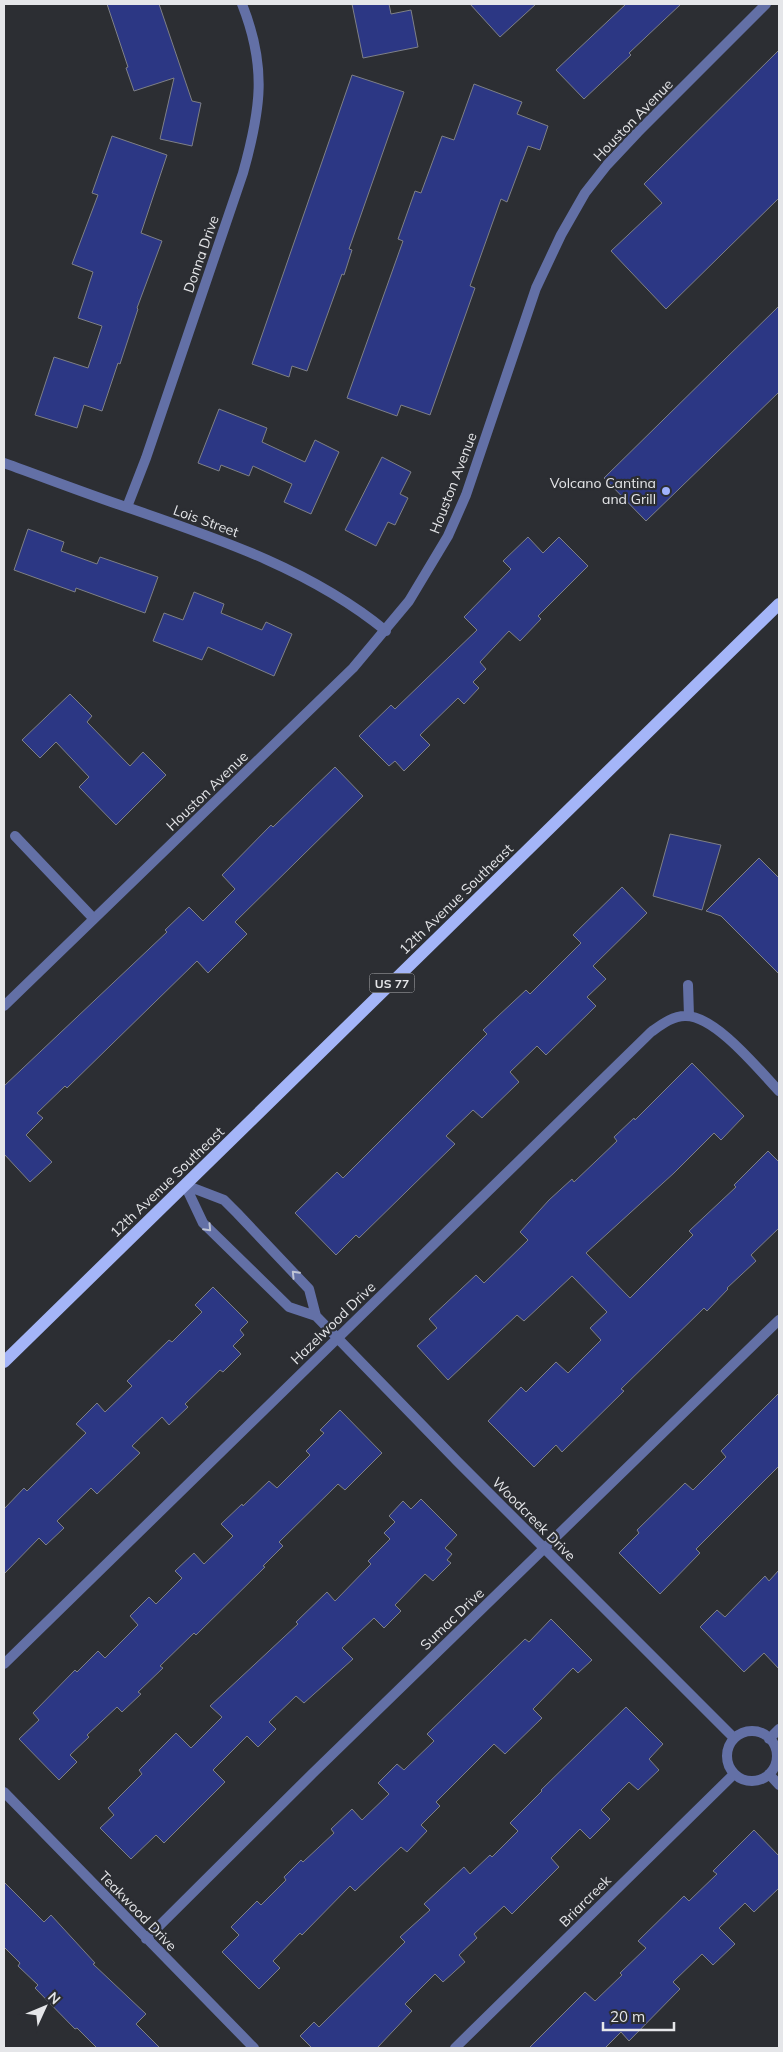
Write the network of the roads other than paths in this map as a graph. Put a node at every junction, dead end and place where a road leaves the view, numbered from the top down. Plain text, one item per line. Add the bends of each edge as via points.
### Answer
1 (242, 4) edge
2 (766, 4) edge
3 (4, 464) edge
4 (127, 507) junction
5 (779, 604) edge
6 (386, 630) junction
7 (15, 836) dead end
8 (94, 919) junction
9 (688, 985) dead end
10 (4, 1006) edge
11 (689, 1016) junction
12 (779, 1091) edge
13 (185, 1185) junction
14 (316, 1316) junction
15 (779, 1320) edge
16 (337, 1338) junction
17 (4, 1362) edge
18 (545, 1549) junction
19 (4, 1664) edge
20 (779, 1729) edge
21 (734, 1738) junction
22 (769, 1739) junction
23 (734, 1774) junction
24 (769, 1774) junction
25 (779, 1785) edge
26 (4, 1792) edge
27 (146, 1940) junction
28 (254, 2048) edge
29 (455, 2048) edge

1 - 4 street, Donna Drive via 258,64 260,89 255,131
2 - 6 street, Houston Avenue via 638,132 586,193 561,235 536,288 466,495 448,536 409,601
3 - 4 street, Lois Street
4 - 6 street, Lois Street via 222,540 279,566 362,611
5 - 13 main road, 12th Avenue Southeast / US 77
6 - 8 street, Houston Avenue via 353,668
7 - 8 street
8 - 10 street, Houston Avenue
9 - 11 street
11 - 12 street via 710,1023 726,1036
11 - 16 street, Hazelwood Drive via 675,1018 651,1032
13 -> 14 street, Woodcreek Drive via 202,1223 289,1307
14 -> 13 street via 310,1289 237,1213 224,1200
13 - 17 main road, 12th Avenue Southeast / US 77
14 - 16 street, Woodcreek Drive
15 - 18 street, Sumac Drive
16 - 18 street, Woodcreek Drive
16 - 19 street, Hazelwood Drive
18 - 21 street, Woodcreek Drive
18 - 27 street, Sumac Drive
20 - 22 street
21 - 22 street via 753,1731
21 - 23 street via 727,1754
22 - 24 street via 776,1758
23 - 24 street via 750,1781
23 - 29 street, Briarcreek
24 - 25 street
26 - 27 street, Teakwood Drive
27 - 28 street, Teakwood Drive

